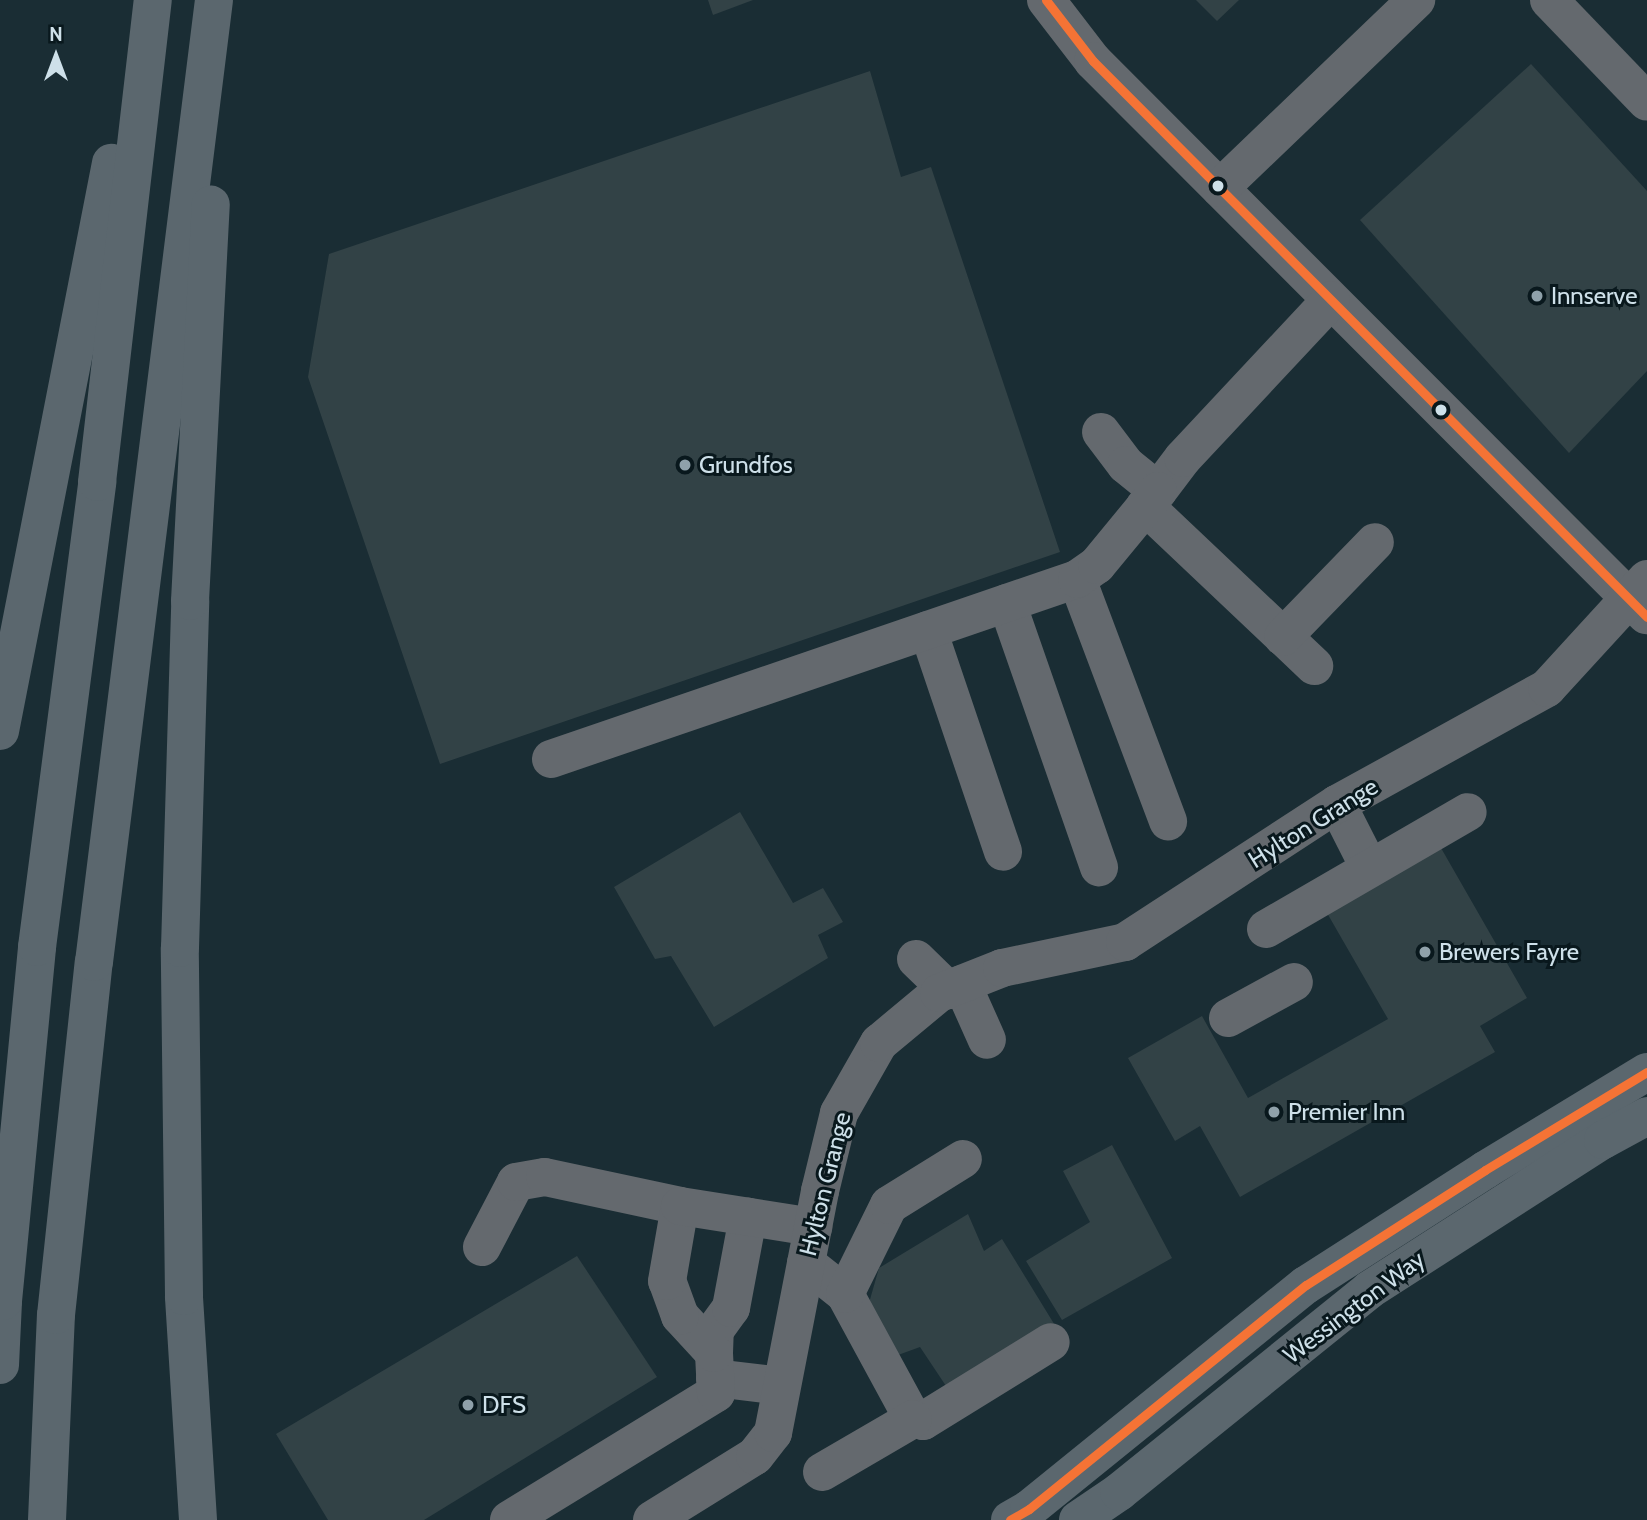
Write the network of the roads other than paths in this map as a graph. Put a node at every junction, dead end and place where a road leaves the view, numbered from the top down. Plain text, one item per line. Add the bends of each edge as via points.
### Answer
1 (143, 0) edge
2 (153, 0) edge
3 (214, 0) edge
4 (222, 0) edge
5 (1046, 0) edge
6 (1416, 0) edge
7 (1549, 0) edge
8 (1647, 102) edge
9 (1220, 188) junction
10 (1331, 300) junction
11 (1101, 432) dead end
12 (1151, 498) junction
13 (1375, 542) dead end
14 (1077, 579) junction
15 (1641, 598) edge
16 (1007, 603) junction
17 (928, 630) junction
18 (1283, 638) junction
19 (1314, 667) dead end
20 (0, 731) edge
21 (551, 759) dead end
22 (1337, 804) junction
23 (1468, 812) dead end
24 (1168, 821) dead end
25 (1003, 852) dead end
26 (1099, 867) dead end
27 (1369, 867) junction
28 (1266, 929) dead end
29 (916, 959) dead end
30 (1294, 982) dead end
31 (955, 987) junction
32 (1228, 1018) dead end
33 (986, 1040) dead end
34 (1647, 1072) edge
35 (1647, 1116) edge
36 (963, 1159) dead end
37 (680, 1206) junction
38 (748, 1217) junction
39 (809, 1245) junction
40 (482, 1247) dead end
41 (845, 1294) junction
42 (1051, 1342) dead end
43 (0, 1365) edge
44 (715, 1366) junction
45 (782, 1387) junction
46 (913, 1419) junction
47 (822, 1472) dead end
48 (47, 1520) edge
49 (198, 1520) edge
50 (509, 1520) edge
51 (652, 1520) edge
52 (1010, 1520) edge
53 (1078, 1520) edge

1 - 20 highway
2 - 43 highway via 37,947
3 - 48 highway via 94,962 56,1315
4 - 49 highway via 190,601 180,948 184,1296
5 - 9 street via 1093,61
6 - 9 street
7 - 8 street
9 - 10 street
10 - 12 street
10 - 15 street
11 - 12 street
12 - 14 street via 1097,565
12 - 18 street
13 - 18 street
14 - 16 street
14 - 24 street
15 - 22 street, Hylton Grange via 1547,688
16 - 17 street
16 - 26 street
17 - 21 street
17 - 25 street
18 - 19 street
22 - 27 street
22 - 31 street, Hylton Grange via 1125,942 1002,968
23 - 27 street
27 - 28 street
29 - 31 street
30 - 32 street
31 - 33 street
31 - 39 street, Hylton Grange via 939,993 880,1043 839,1112
34 - 52 highway, Wessington Way via 1306,1285
35 - 53 highway, Wessington Way via 1369,1290
36 - 41 street via 888,1205
37 - 38 street
37 - 40 street via 545,1177 516,1182
37 - 44 street via 667,1280 680,1316
38 - 39 street
38 - 44 street via 731,1308 715,1331
39 - 41 street
39 - 45 street, Hylton Grange
41 - 46 street
42 - 46 street via 923,1421
44 - 45 street
44 - 50 street via 716,1393
45 - 51 street, Hylton Grange via 773,1433 755,1456
46 - 47 street

